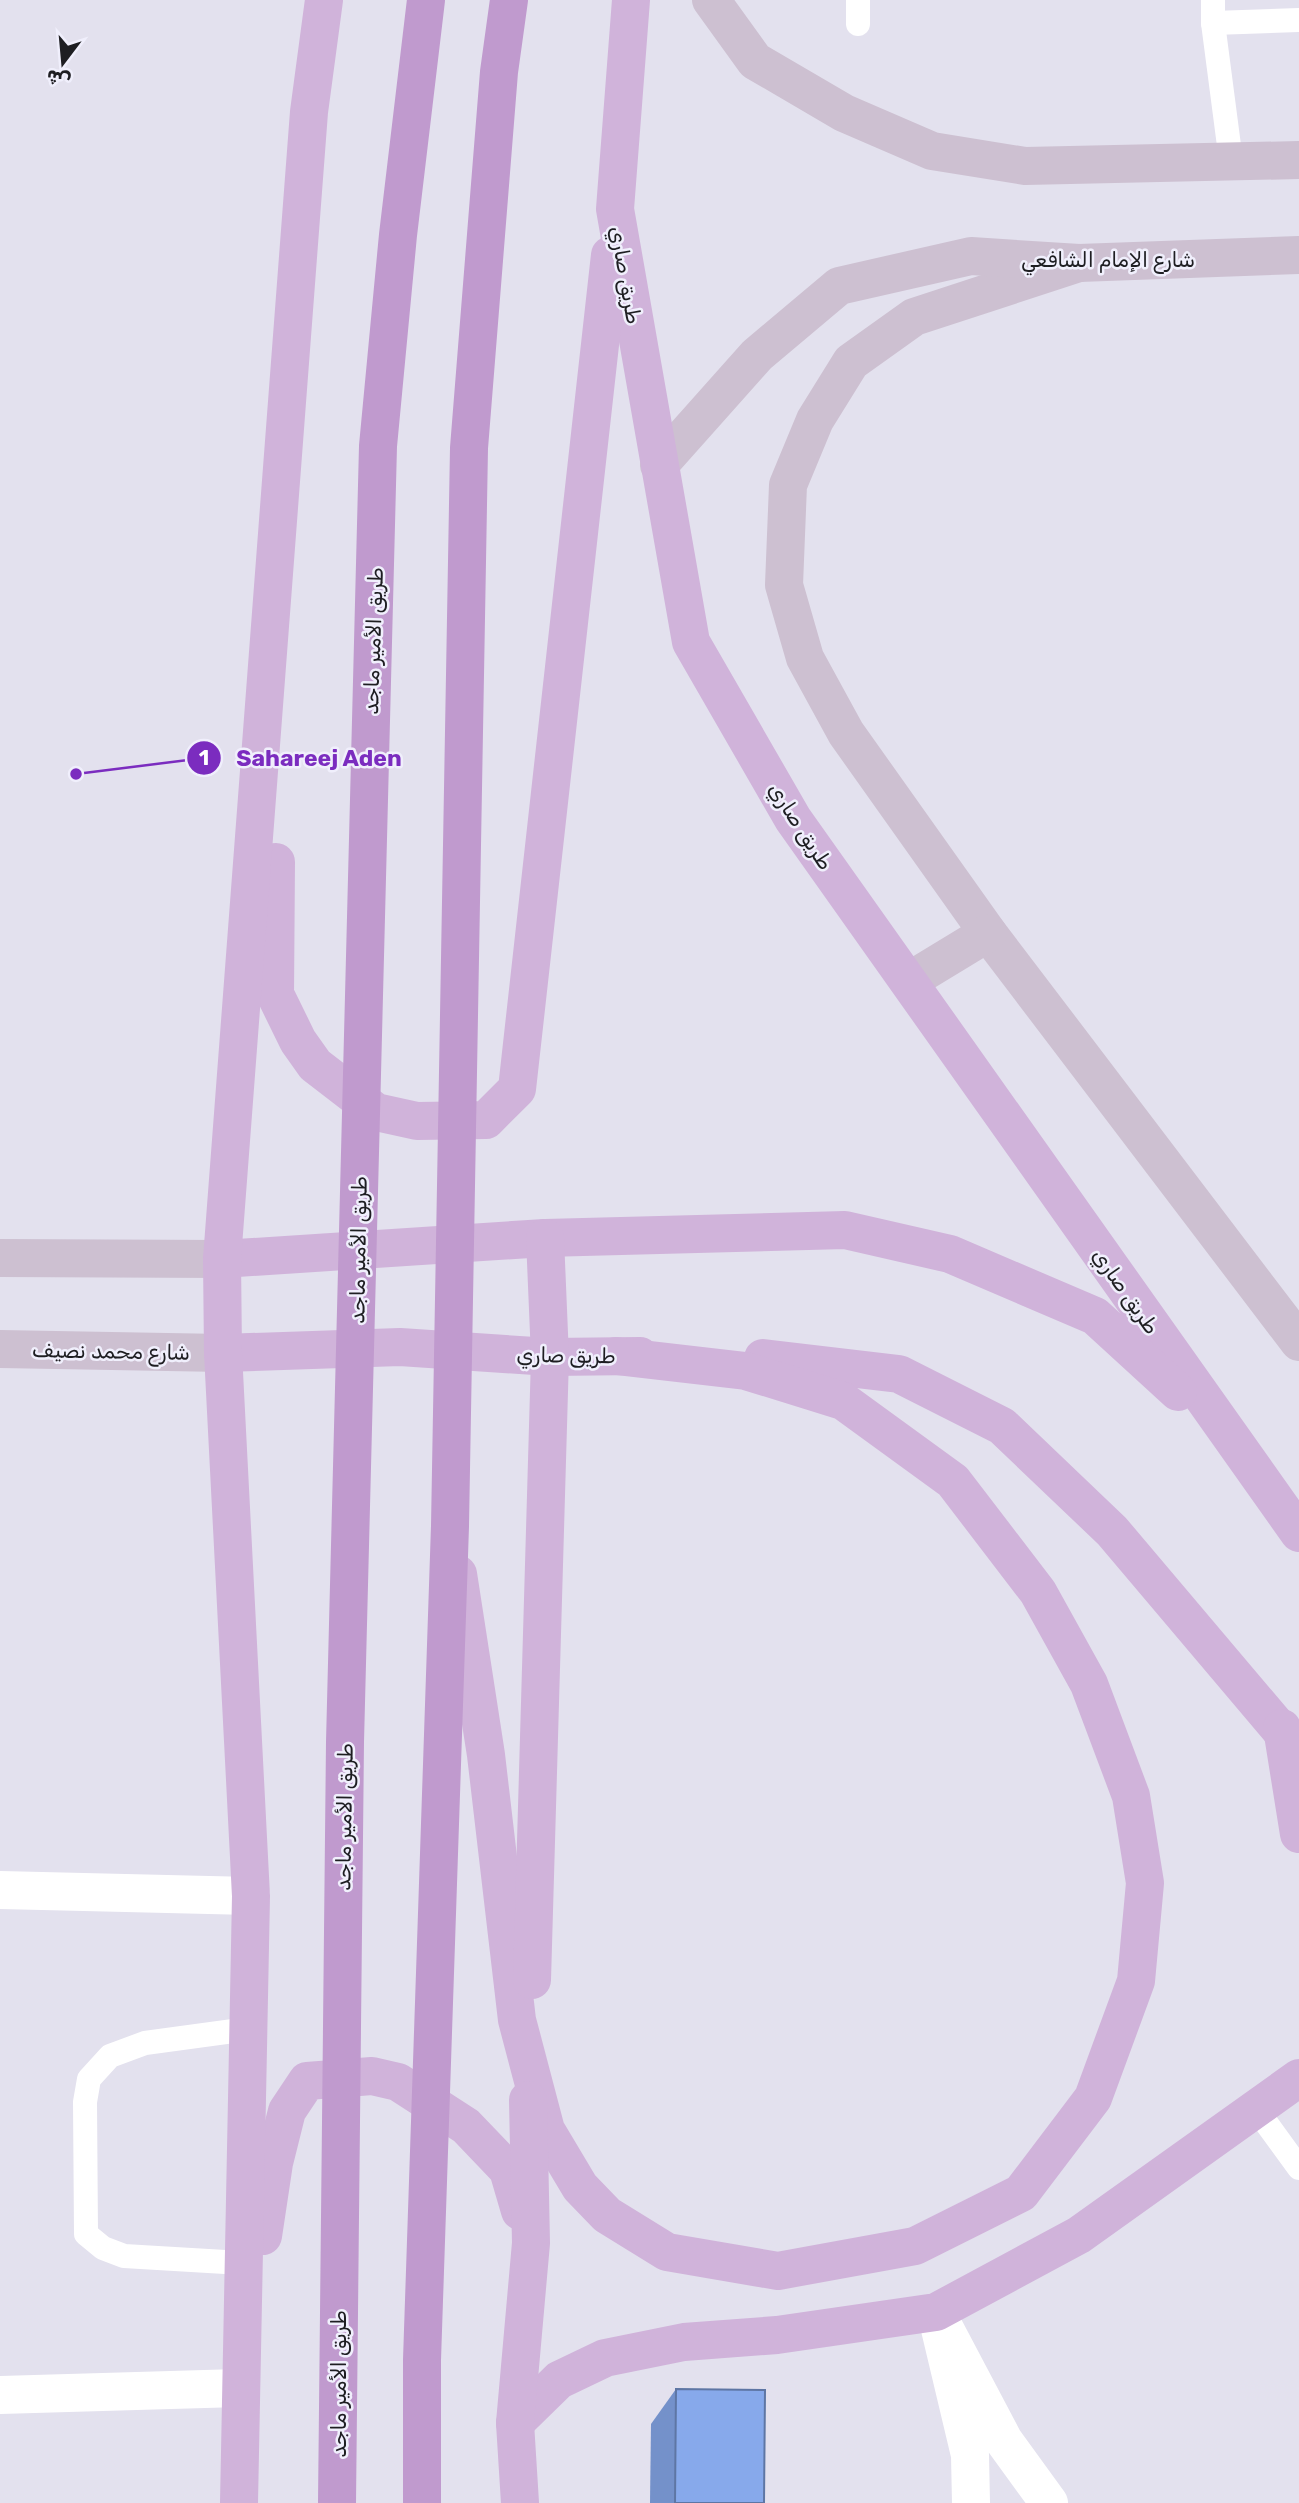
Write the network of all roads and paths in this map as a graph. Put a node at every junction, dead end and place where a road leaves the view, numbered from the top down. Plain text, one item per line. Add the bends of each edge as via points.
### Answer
1 (324, 0) edge
2 (426, 0) edge
3 (509, 0) edge
4 (631, 0) edge
5 (711, 0) edge
6 (1213, 11) edge
7 (1299, 20) edge
8 (1299, 160) edge
9 (1231, 161) junction
10 (615, 209) junction
11 (1299, 255) edge
12 (1079, 263) junction
13 (659, 465) junction
14 (277, 535) junction
15 (988, 933) junction
16 (909, 981) junction
17 (545, 1238) junction
18 (0, 1258) edge
19 (222, 1259) junction
20 (1299, 1342) edge
21 (0, 1349) edge
22 (223, 1353) junction
23 (616, 1356) junction
24 (550, 1357) junction
25 (1231, 1442) junction
26 (450, 1526) junction
27 (1299, 1533) edge
28 (1290, 1740) edge
29 (1299, 1834) edge
30 (0, 1889) edge
31 (251, 1896) junction
32 (248, 2029) junction
33 (1299, 2078) edge
34 (1256, 2109) junction
35 (1299, 2168) edge
36 (531, 2243) junction
37 (242, 2263) junction
38 (936, 2312) junction
39 (239, 2375) junction
40 (0, 2395) edge
41 (515, 2423) junction
42 (239, 2503) edge
43 (338, 2503) edge
44 (422, 2503) edge
45 (520, 2503) edge
46 (971, 2503) edge
47 (1049, 2503) edge

1 - 14 main road via 309,112
2 - 43 highway, طريق الأمير ماجد via 378,446 345,1742
3 - 26 highway via 499,72 469,448
4 - 10 main road, طريق صاري
5 - 9 main road via 755,61 844,114 932,151 1026,166
6 - 7 lane
6 - 9 lane
8 - 9 main road
10 - 13 main road, طريق صاري
10 - 14 main road via 517,1089 486,1119 416,1121 376,1112 316,1065 298,1041 275,994
11 - 12 main road, شارع الإمام الشافعي
12 - 13 main road, شارع الإمام الشافعي via 971,256 839,286 757,355
12 - 15 main road via 914,317 851,362 815,420 788,485 784,585 805,658 846,733
13 - 16 main road, طريق صاري via 691,642 793,819
14 - 19 main road
15 - 16 main road
15 - 20 main road
16 - 25 main road, طريق صاري
17 - 19 main road
17 - 24 main road
17 - 25 main road via 845,1230 950,1254 1095,1316
18 - 19 main road
19 - 22 main road
21 - 22 main road, شارع محمد نصيف
22 - 24 main road, طريق صاري via 400,1347
22 - 31 main road
23 - 24 main road, طريق صاري
23 - 26 main road via 746,1371 843,1401 953,1480 1038,1592 1089,1684 1131,1796 1145,1883 1136,1981 1093,2098 1021,2193 915,2246 778,2271 667,2252 607,2215 580,2187 546,2130 517,2020 486,1755
23 - 28 main road, طريق صاري via 760,1357 899,1374 1002,1426 1112,1531
24 - 36 main road via 528,2111
25 - 27 main road, طريق صاري
26 - 44 highway via 422,2346
28 - 29 main road
30 - 31 street
31 - 32 main road
32 - 37 main road
32 - 37 lane via 145,2043 110,2056 89,2079 85,2102 86,2234 103,2248 124,2256
33 - 34 main road
34 - 35 lane
34 - 38 main road via 1079,2235
36 - 39 main road via 508,2170 466,2126 398,2082 372,2076 307,2081 287,2110 274,2163
36 - 41 main road
37 - 39 main road
38 - 41 main road via 777,2335 684,2342 605,2358 559,2380
38 - 46 street via 970,2455
38 - 47 street via 1004,2441
39 - 40 street
39 - 42 main road
41 - 45 main road

